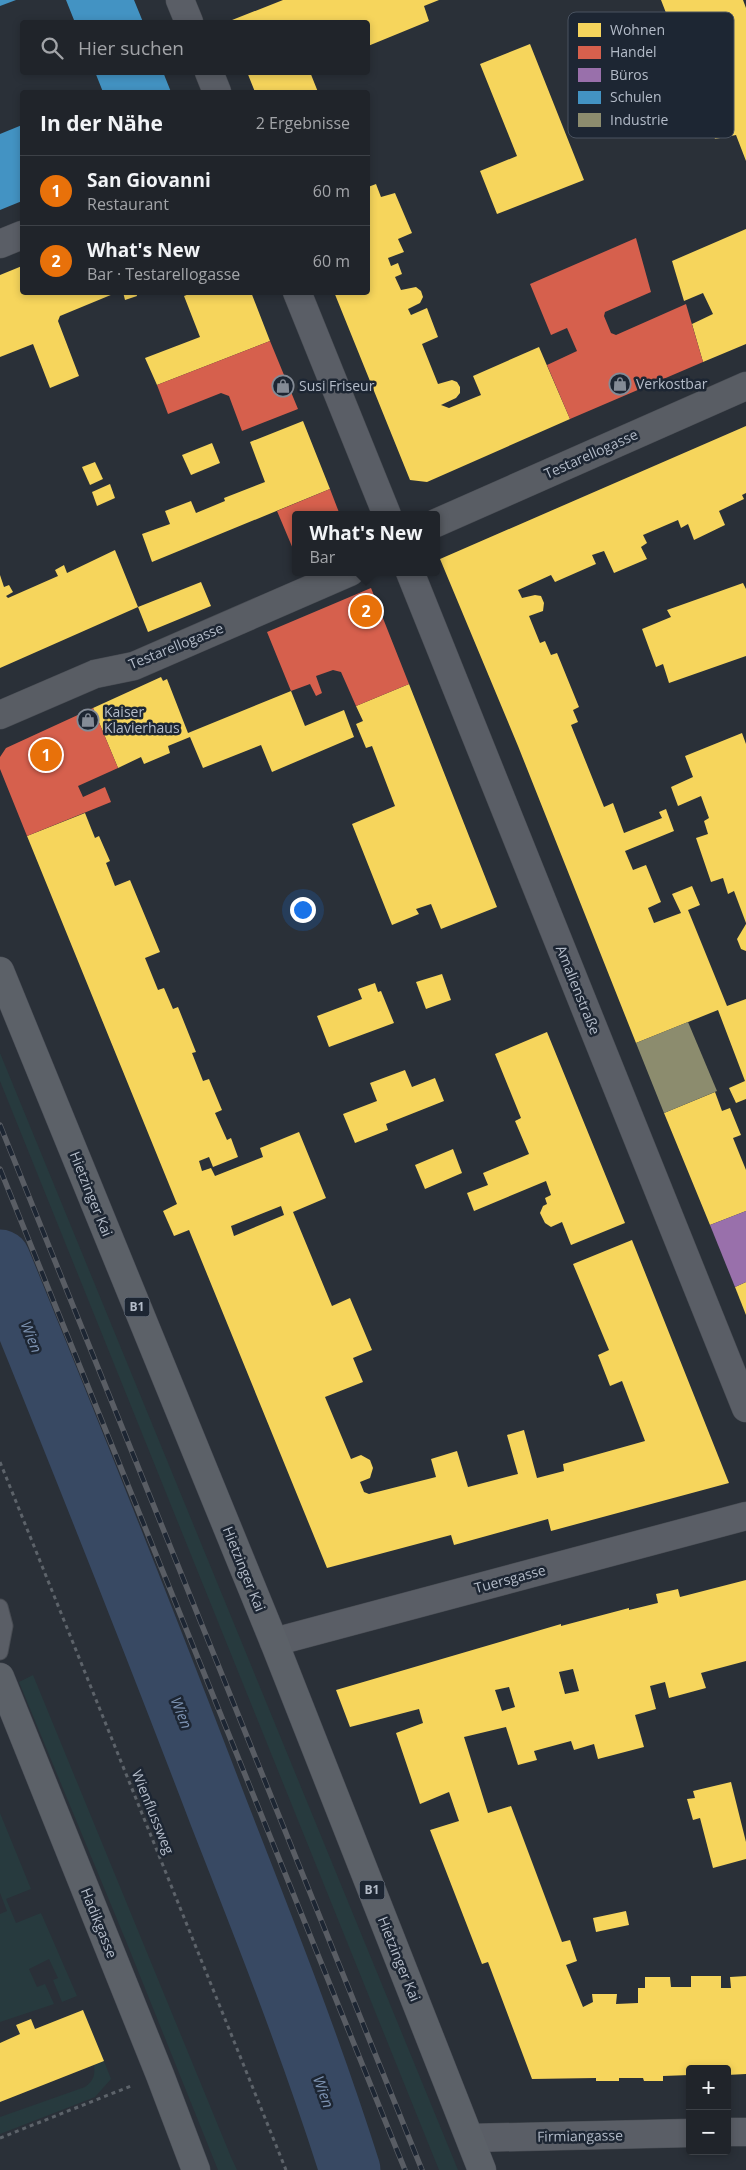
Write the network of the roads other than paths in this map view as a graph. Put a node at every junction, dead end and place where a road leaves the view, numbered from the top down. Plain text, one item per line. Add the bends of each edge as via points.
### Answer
1 (210, 75) edge
2 (216, 90) edge
3 (20, 236) edge
4 (0, 244) edge
5 (298, 295) edge
6 (746, 386) edge
7 (385, 511) edge
8 (440, 521) edge
9 (341, 576) edge
10 (412, 576) edge
11 (0, 715) edge
12 (0, 971) edge
13 (746, 1408) edge
14 (746, 1516) edge
15 (0, 1607) edge
16 (274, 1642) junction
17 (0, 1652) edge
18 (0, 1677) edge
19 (731, 2132) edge
20 (746, 2132) edge
21 (686, 2133) edge
22 (470, 2138) junction
23 (196, 2170) edge
24 (482, 2170) edge

1 - 2 street
3 - 4 street
5 - 7 street
6 - 8 street, Testarellogasse
9 - 11 street, Testarellogasse via 134,666 96,674
10 - 13 street, Amalienstraße
12 - 16 main road, Hietzinger Kai / B1
14 - 16 street, Tuersgasse
15 - 17 lane via 6,1626
16 - 22 main road, Hietzinger Kai / B1
18 - 23 main road, Hadikgasse
19 - 20 street
21 - 22 street, Firmiangasse
22 - 24 main road, Hietzinger Kai / B1

